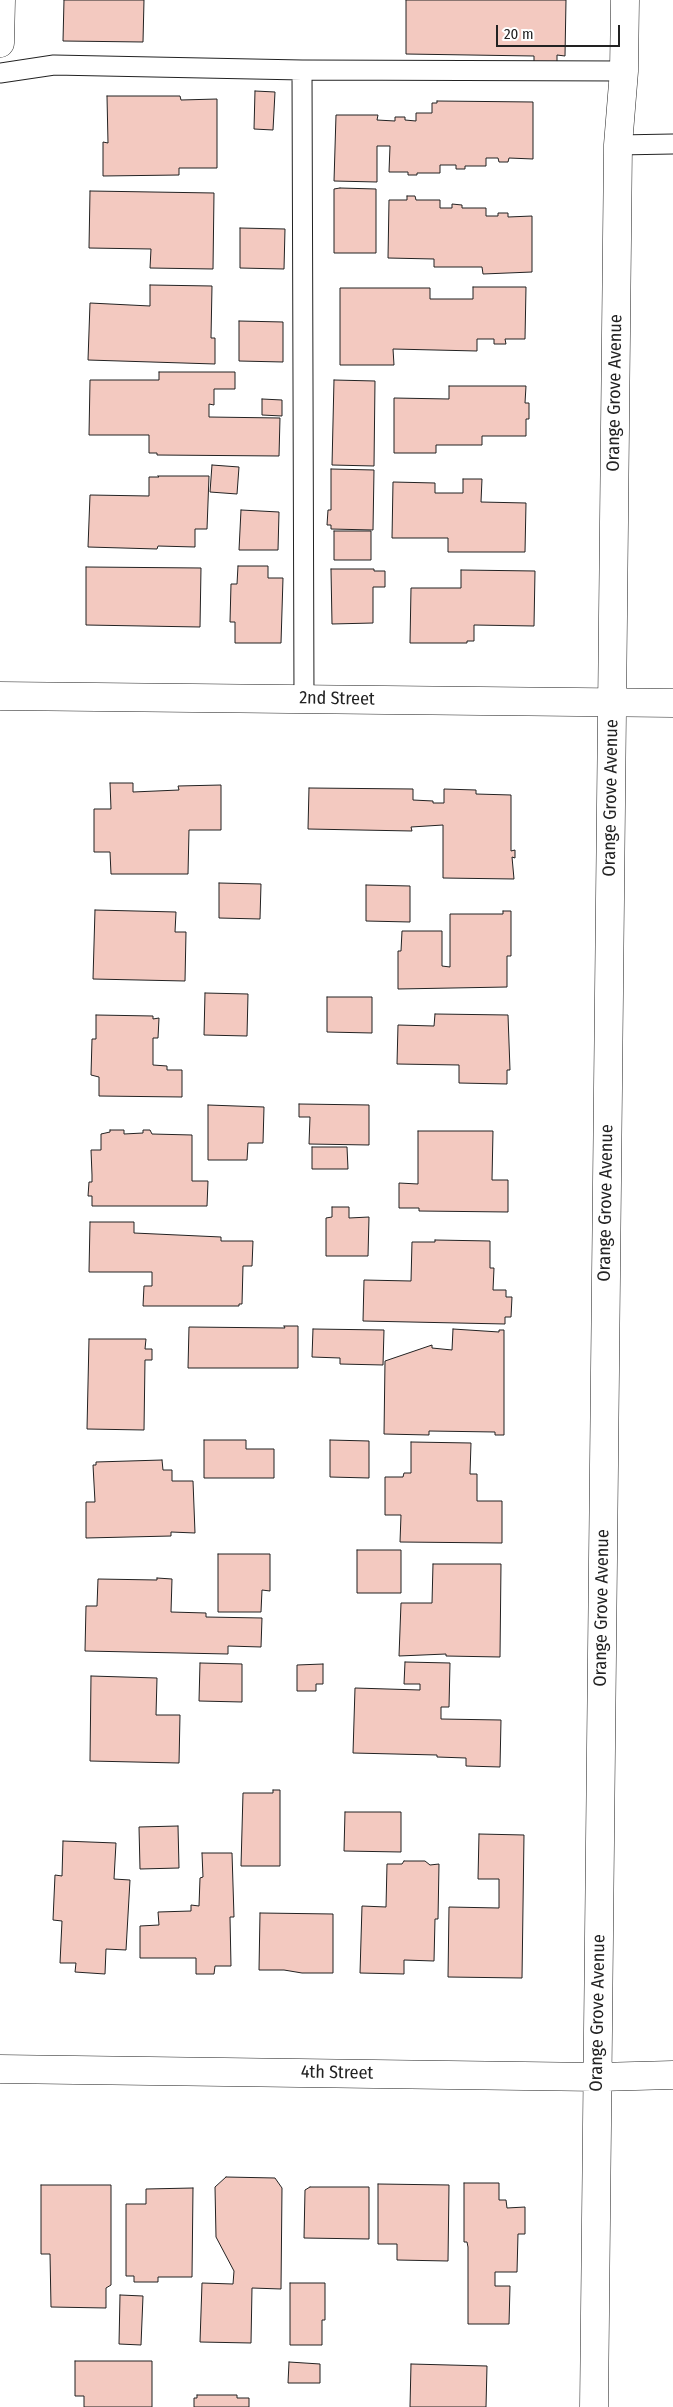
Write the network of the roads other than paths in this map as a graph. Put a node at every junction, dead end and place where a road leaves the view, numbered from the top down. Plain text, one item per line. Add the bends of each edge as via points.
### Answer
1 (1, 0) edge
2 (625, 0) edge
3 (0, 43) edge
4 (302, 70) junction
5 (624, 71) junction
6 (0, 73) edge
7 (673, 144) edge
8 (618, 145) junction
9 (0, 696) edge
10 (304, 699) junction
11 (612, 702) junction
12 (673, 703) edge
13 (0, 2069) edge
14 (673, 2075) edge
15 (598, 2077) junction
16 (594, 2407) edge

1 - 3 street
2 - 5 street, Orange Grove Avenue
4 - 5 lane
4 - 6 lane via 54,65
4 - 10 lane
5 - 8 street, Orange Grove Avenue
7 - 8 lane
8 - 11 street, Orange Grove Avenue
9 - 10 street, 2nd Street
10 - 11 street, 2nd Street
11 - 12 street, 2nd Street
11 - 15 street, Orange Grove Avenue
13 - 15 street, 4th Street
14 - 15 street, 4th Street
15 - 16 street, Orange Grove Avenue

